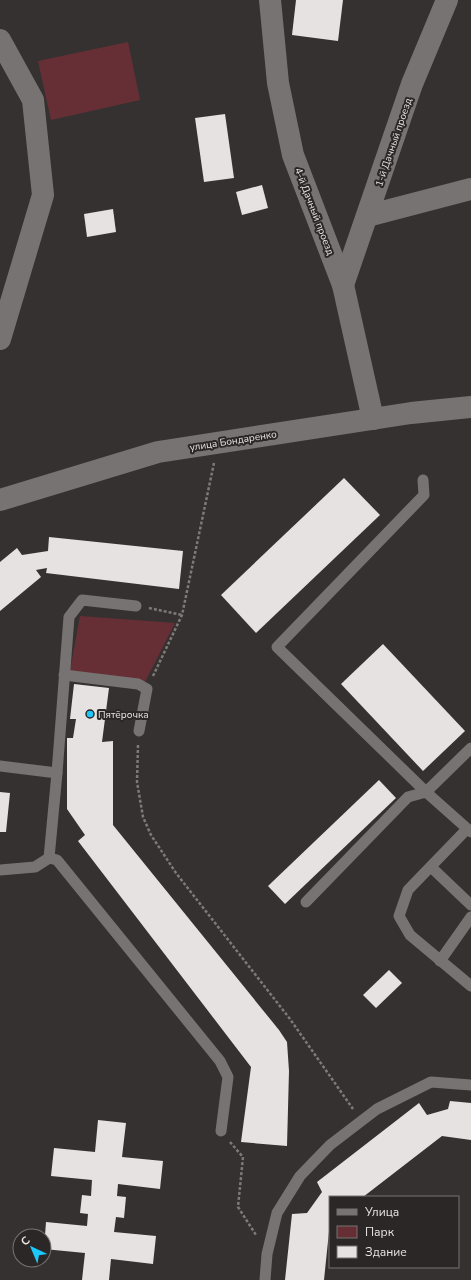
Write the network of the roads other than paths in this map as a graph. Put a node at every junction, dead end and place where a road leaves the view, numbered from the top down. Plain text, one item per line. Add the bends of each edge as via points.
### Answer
1 (270, 0) edge
2 (447, 0) edge
3 (0, 40) edge
4 (471, 189) edge
5 (367, 216) junction
6 (343, 285) junction
7 (0, 339) edge
8 (471, 406) edge
9 (373, 419) junction
10 (423, 480) dead end
11 (0, 500) edge
12 (136, 606) road end
13 (64, 675) junction
14 (139, 731) road end
15 (471, 748) edge
16 (0, 766) edge
17 (57, 773) junction
18 (426, 792) junction
19 (469, 831) edge
20 (49, 858) junction
21 (431, 867) junction
22 (0, 870) edge
23 (306, 902) dead end
24 (471, 905) edge
25 (471, 917) edge
26 (440, 961) junction
27 (471, 986) edge
28 (471, 1085) edge
29 (221, 1131) road end
30 (265, 1280) edge

1 - 6 street, 4-й Дачный проезд via 278,83 293,155
2 - 5 street, 1-й Дачный проезд via 412,84
3 - 7 street via 33,100 43,195
4 - 5 street
5 - 6 street, 1-й Дачный проезд
6 - 9 street, 4-й Дачный проезд
8 - 9 street, улица Бондаренко
9 - 11 street, улица Бондаренко via 158,452
10 - 18 lane via 424,495 277,647
12 - 13 lane via 82,600 69,617
13 - 14 lane via 138,684 147,689
13 - 17 lane
15 - 18 lane
16 - 17 lane
17 - 20 lane
18 - 19 lane
18 - 23 lane via 408,797
19 - 21 lane
20 - 22 lane via 35,867
20 - 29 lane via 57,860 220,1061 228,1077
21 - 24 lane
21 - 26 lane via 408,890 399,916 410,935
25 - 26 lane
26 - 27 lane
28 - 30 lane via 431,1082 377,1108 330,1145 300,1176 277,1213

